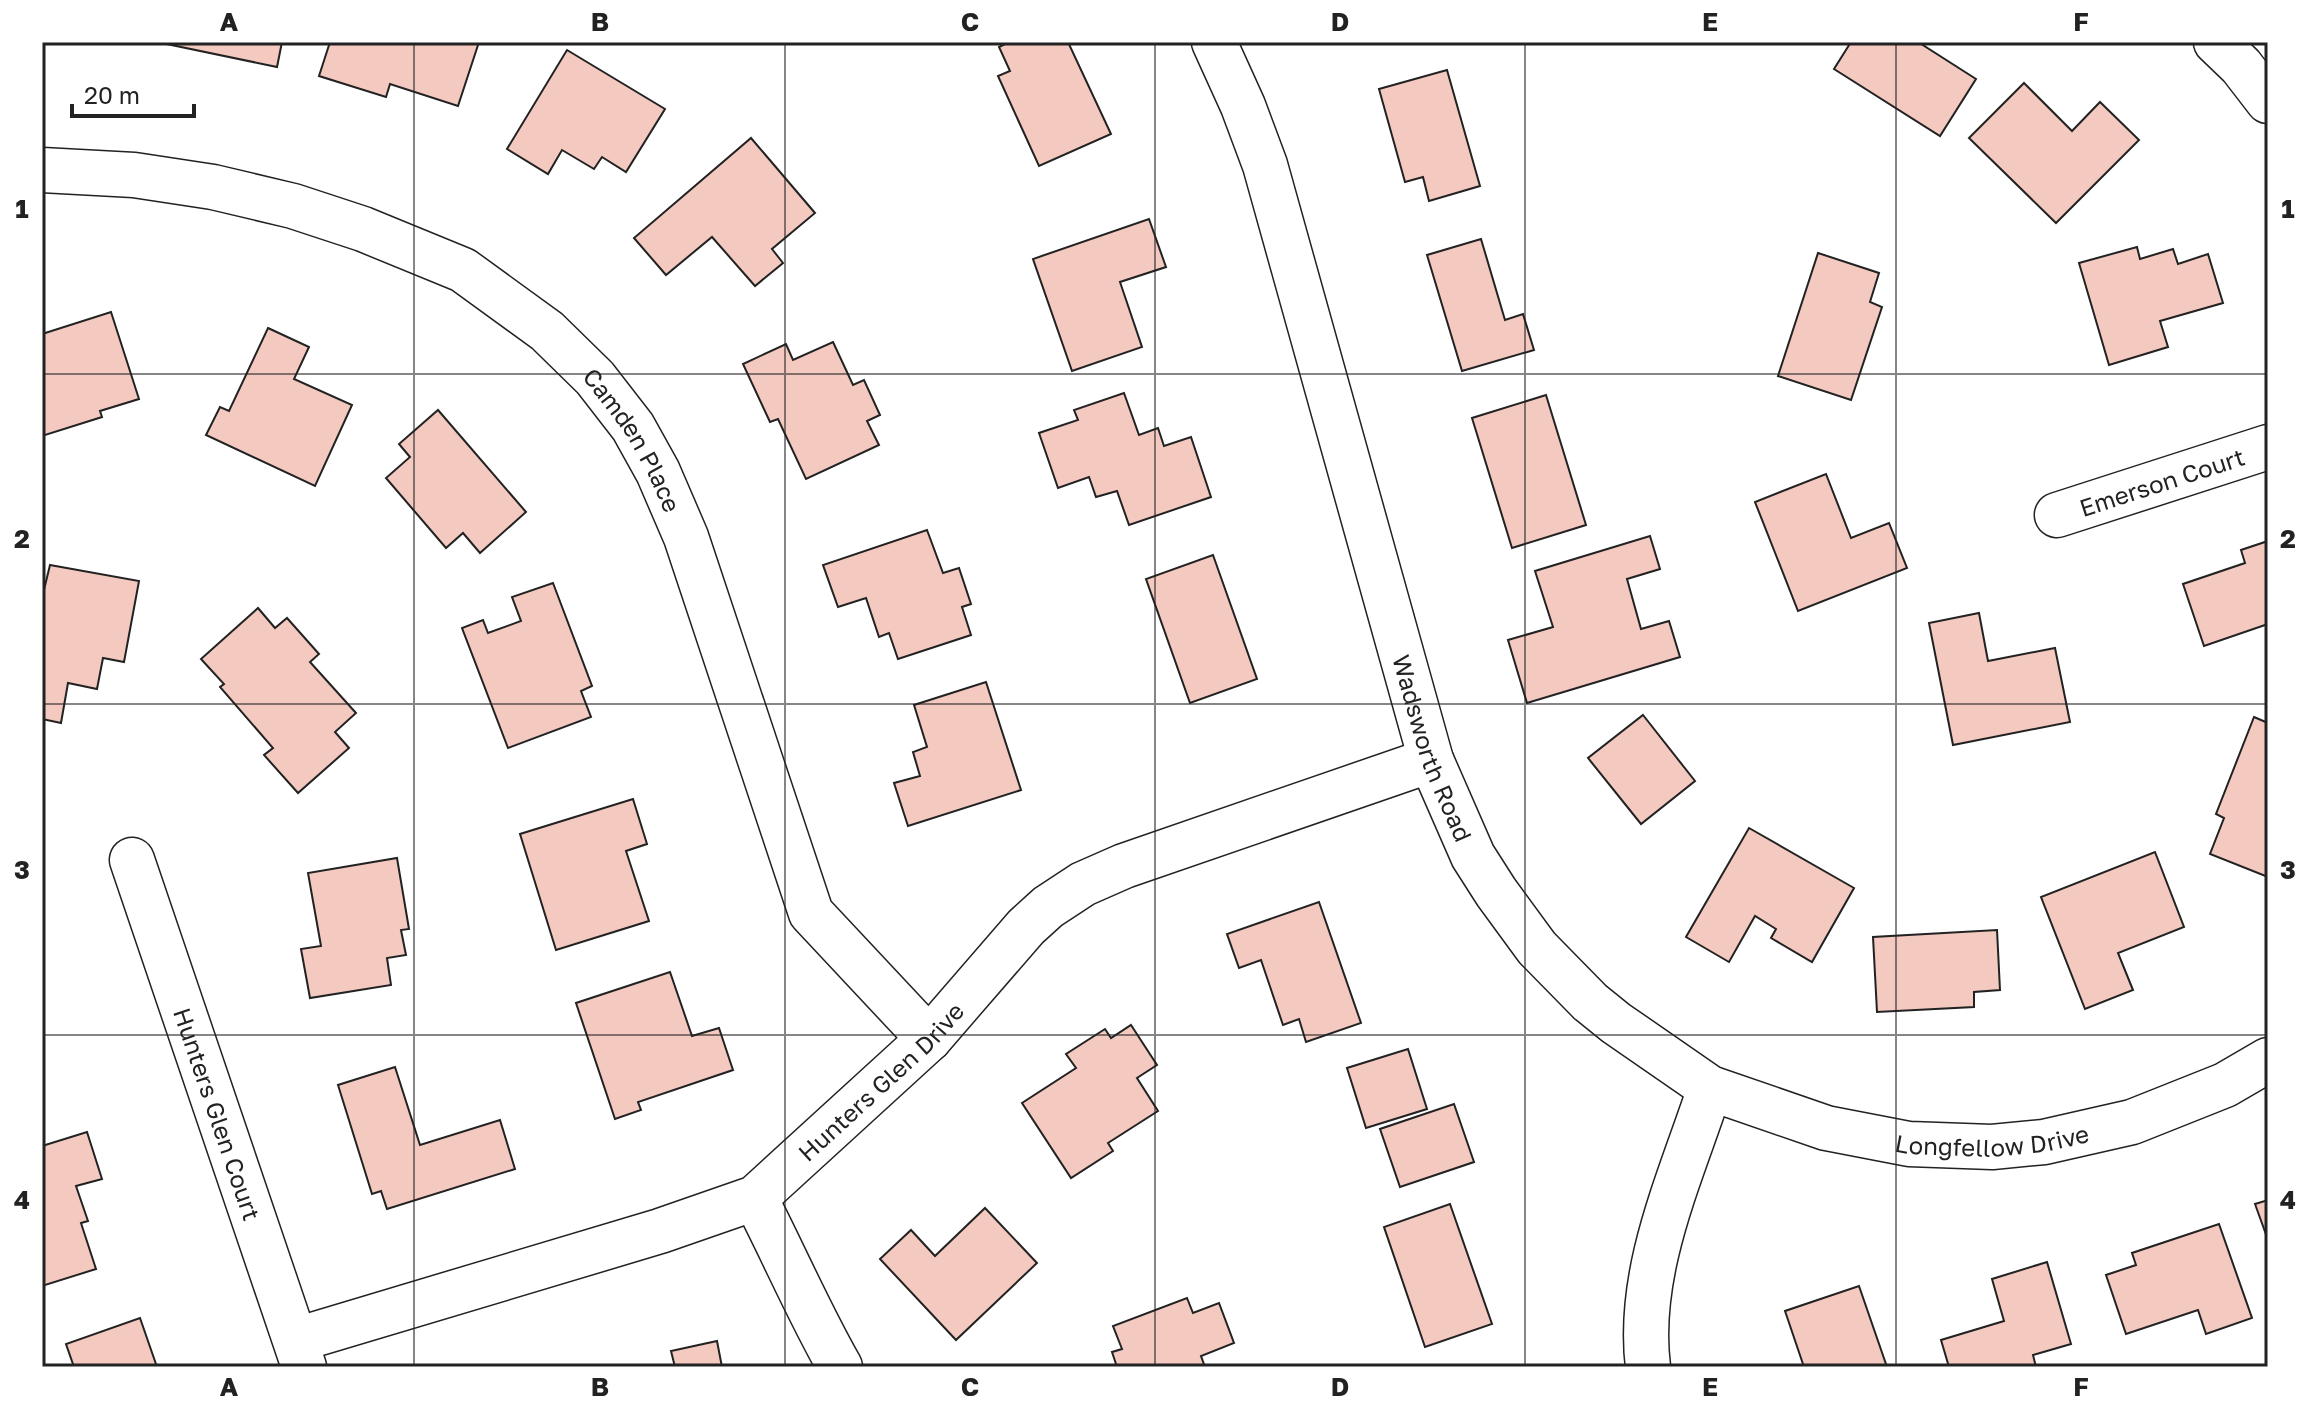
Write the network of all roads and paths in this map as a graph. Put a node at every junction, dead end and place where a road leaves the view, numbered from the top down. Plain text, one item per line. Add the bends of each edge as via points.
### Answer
1 (1214, 42) edge
2 (2216, 42) edge
3 (2268, 101) edge
4 (42, 170) edge
5 (2268, 447) edge
6 (2057, 515) dead end
7 (1431, 760) junction
8 (132, 860) dead end
9 (929, 1039) junction
10 (2268, 1060) edge
11 (1710, 1088) junction
12 (755, 1198) junction
13 (300, 1353) edge
14 (840, 1367) edge
15 (1648, 1367) edge

1 - 7 street, Wadsworth Road via 1265,165
2 - 3 street
4 - 9 street, Camden Place via 134,175 213,187 363,229 463,270 547,331 595,378 633,427 658,472 691,552 811,913
5 - 6 street, Emerson Court
7 - 9 street, Hunters Glen Drive via 1083,884 1026,927
7 - 11 street, Wadsworth Road via 1473,856 1537,948 1590,1002
8 - 13 street, Hunters Glen Court
9 - 12 street, Hunters Glen Drive
10 - 11 street, Longfellow Drive via 2225,1085 2132,1122 2044,1142 1992,1147 1859,1136
11 - 15 street via 1657,1247 1648,1297
12 - 13 street, Hunters Glen Drive
12 - 14 street

